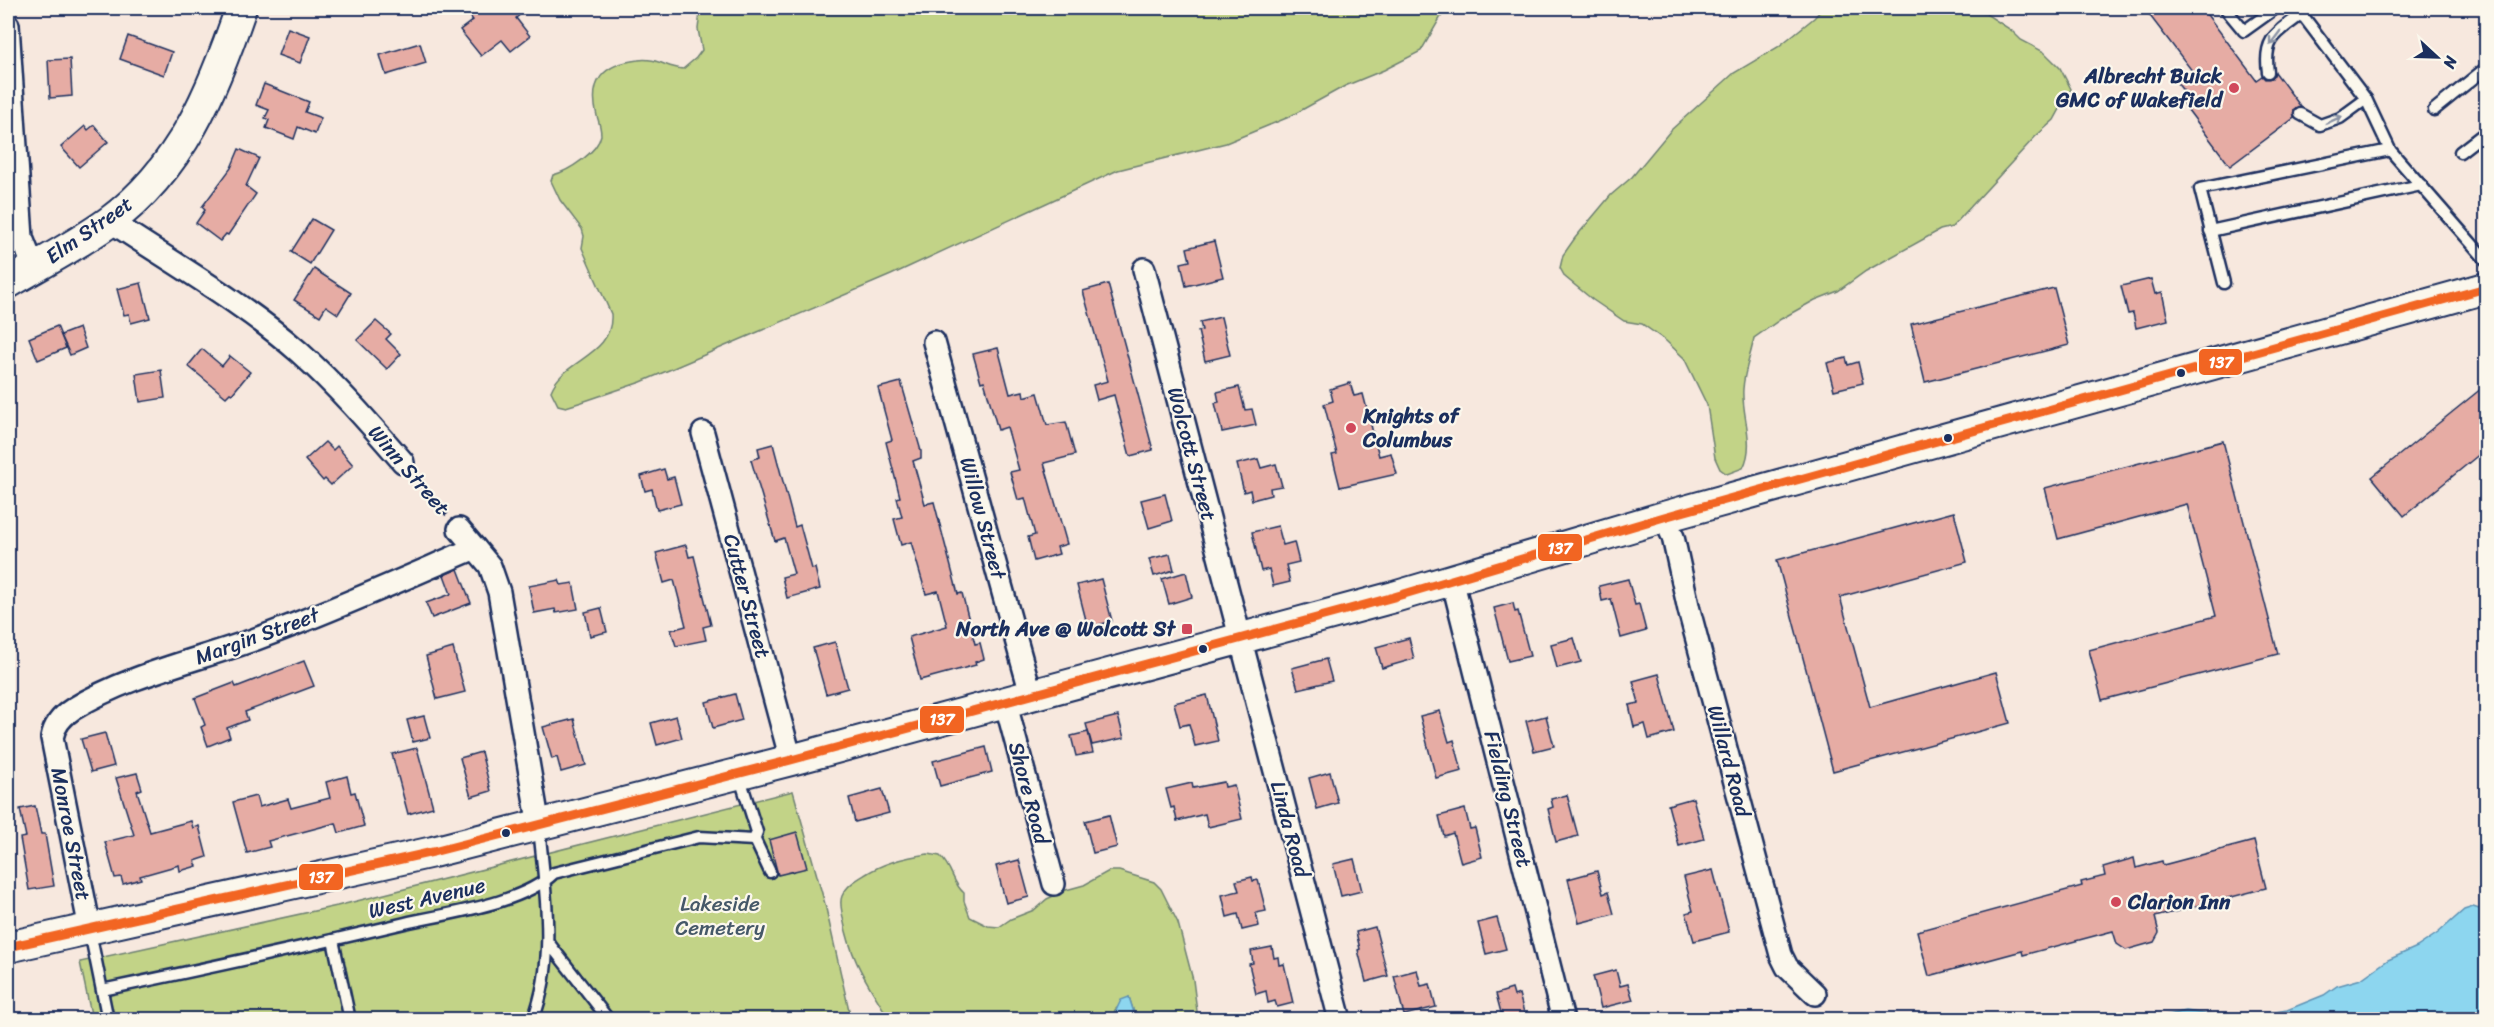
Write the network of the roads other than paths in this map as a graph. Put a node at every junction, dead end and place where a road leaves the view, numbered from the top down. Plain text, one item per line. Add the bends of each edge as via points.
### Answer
1 (241, 8) edge
2 (2225, 8) edge
3 (2276, 8) edge
4 (2300, 11) edge
5 (8, 25) edge
6 (2487, 68) edge
7 (2268, 72) dead end
8 (2366, 99) junction
9 (2434, 110) dead end
10 (2300, 114) dead end
11 (2487, 132) edge
12 (2390, 150) junction
13 (2460, 152) dead end
14 (2421, 185) junction
15 (110, 221) junction
16 (2210, 231) junction
17 (2487, 260) edge
18 (34, 268) junction
19 (1144, 269) dead end
20 (8, 283) edge
21 (2224, 283) dead end
22 (2487, 288) edge
23 (934, 342) dead end
24 (703, 433) dead end
25 (403, 462) road end
26 (1664, 516) junction
27 (459, 529) road end
28 (475, 548) junction
29 (1452, 579) junction
30 (1240, 639) junction
31 (1018, 698) junction
32 (52, 738) joint
33 (790, 759) junction
34 (738, 772) junction
35 (539, 826) junction
36 (755, 840) junction
37 (770, 872) dead end
38 (544, 884) junction
39 (1054, 884) dead end
40 (90, 929) junction
41 (333, 940) junction
42 (548, 942) junction
43 (8, 947) edge
44 (102, 990) junction
45 (1815, 994) dead end
46 (108, 1020) edge
47 (350, 1020) edge
48 (533, 1020) edge
49 (609, 1020) edge
50 (1340, 1020) edge
51 (1563, 1020) edge

1 - 15 street, Elm Street via 212,88 183,143 148,186
2 - 3 lane via 2244,31
4 -> 7 lane via 2274,35 2265,54
4 - 8 lane
5 - 18 street via 22,238
6 - 9 lane
10 -> 8 lane via 2320,125 2340,118
8 - 12 lane
11 - 13 lane
12 - 14 lane
12 - 16 lane via 2200,189
14 - 16 lane
14 - 17 lane
15 - 18 street, Elm Street
15 - 25 street, Winn Street via 297,351 336,387
16 - 21 lane
18 - 20 street, Elm Street
19 - 30 street, Wolcott Street
22 - 26 street
23 - 31 street, Willow Street
24 - 33 street, Cutter Street
26 - 29 street
26 - 45 street, Willard Road via 1781,955 1787,967
27 - 28 street, Winn Street
28 - 32 street, Margin Street via 256,639 117,687 68,712 58,722
28 - 35 street, Winn Street via 490,566 500,592
29 - 30 street
29 - 51 street, Fielding Street
30 - 31 street
30 - 50 street, Linda Road
31 - 33 street
31 - 39 street, Shore Road
32 - 40 street, Monroe Street
33 - 34 street
34 - 35 street
34 - 36 lane via 757,832
35 - 38 lane
35 - 40 street
36 - 37 lane
36 - 38 lane, West Avenue via 699,837 554,873
38 - 41 lane, West Avenue via 514,897
38 - 42 lane
40 - 43 street
40 - 44 lane
41 - 44 lane, West Avenue
41 - 47 lane
42 - 48 lane
42 - 49 lane
44 - 46 lane

